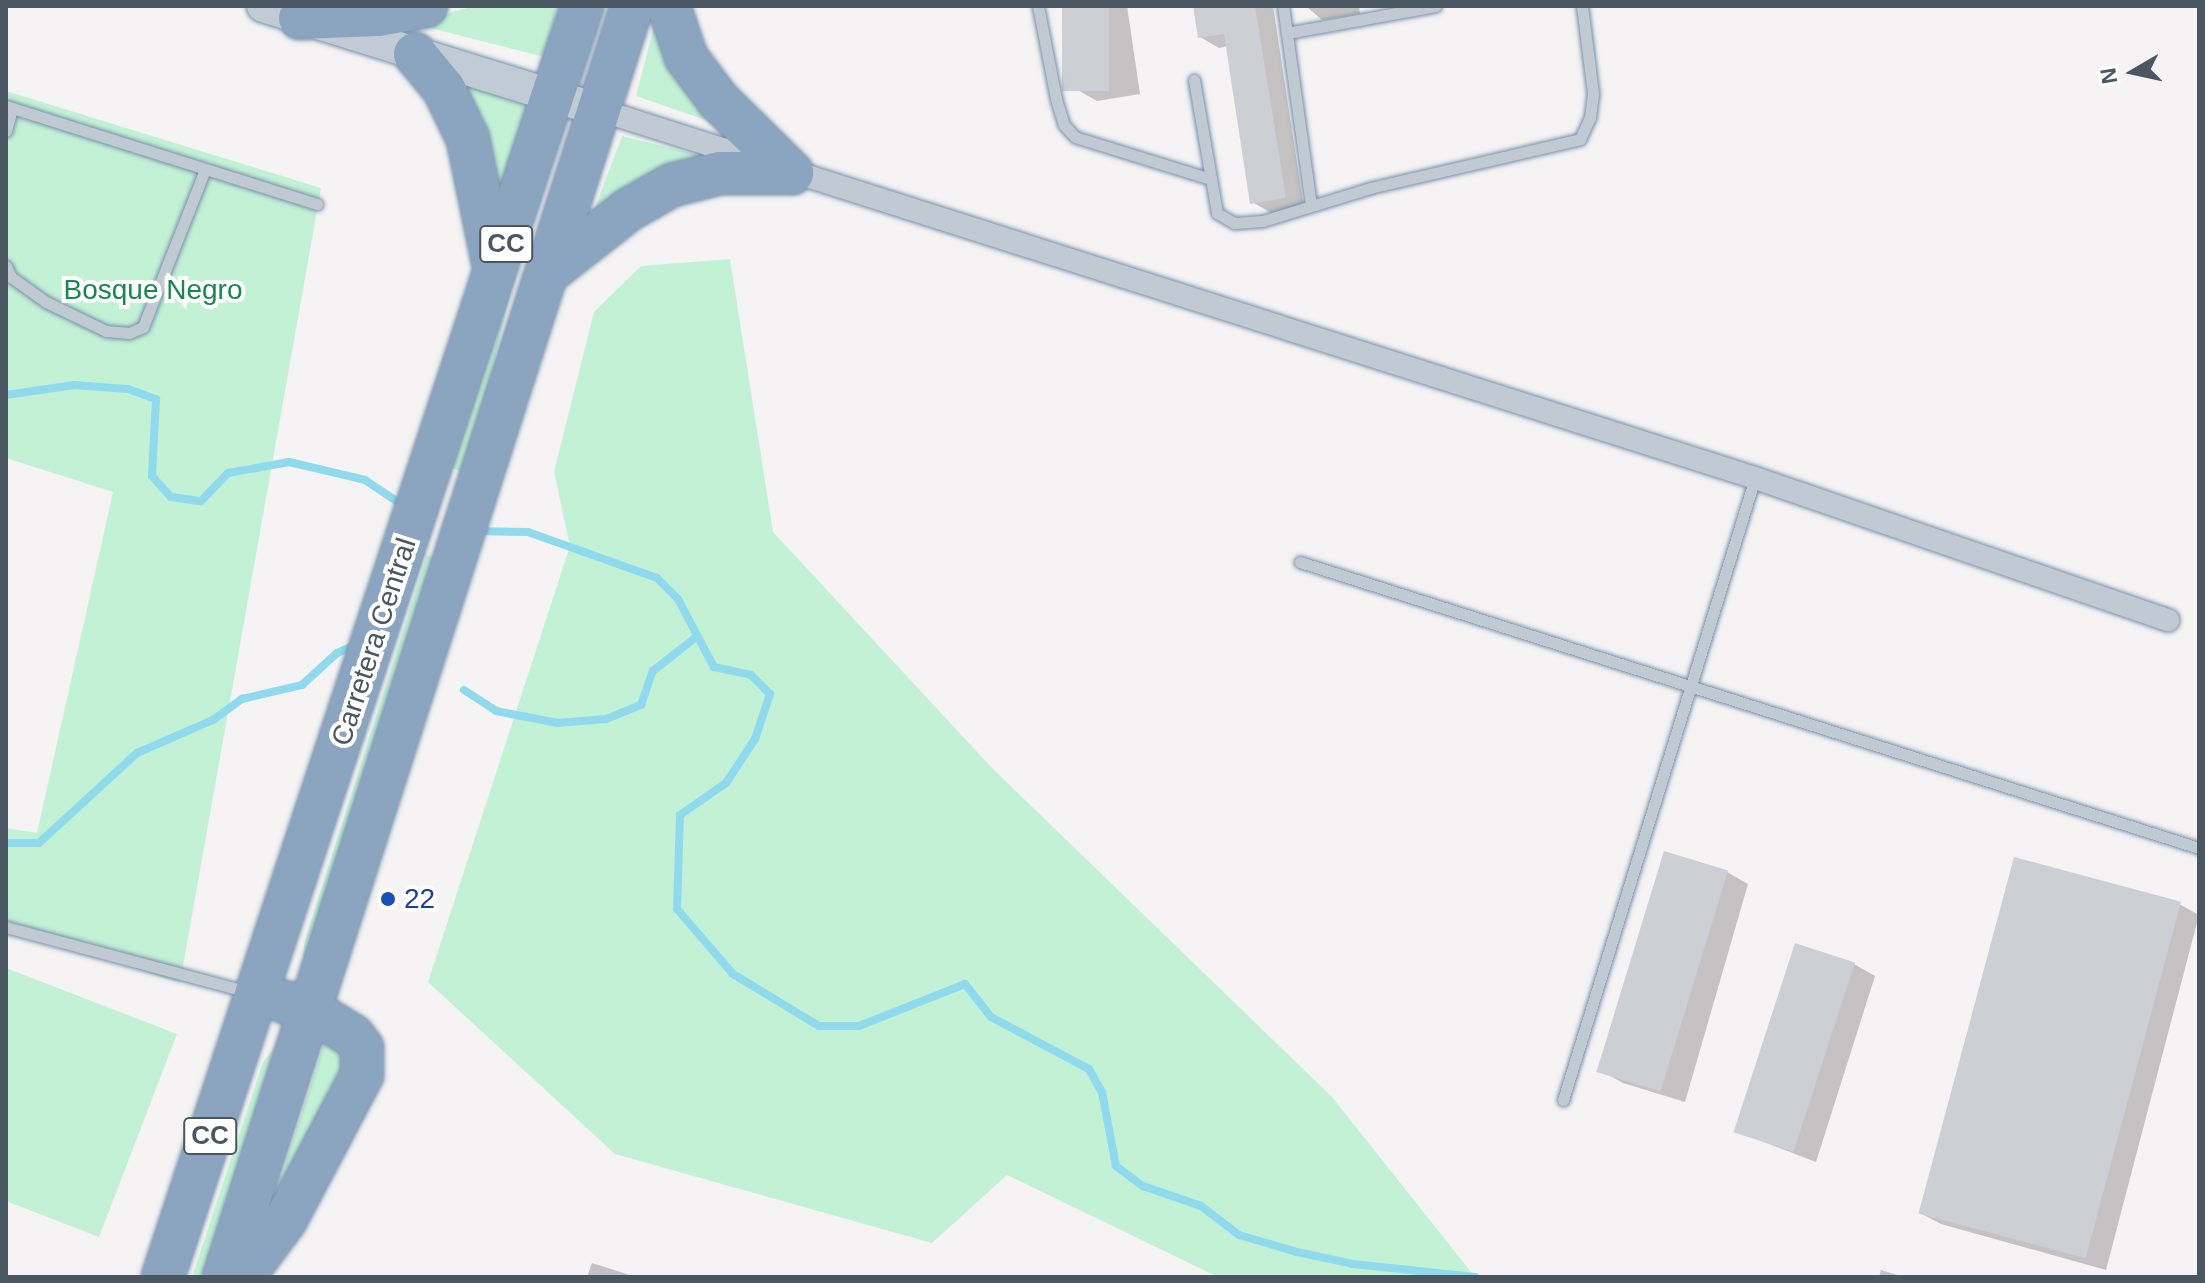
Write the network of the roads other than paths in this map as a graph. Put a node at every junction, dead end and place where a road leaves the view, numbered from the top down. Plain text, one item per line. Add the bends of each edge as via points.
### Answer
1 (426, 6) edge
2 (582, 6) edge
3 (632, 6) edge
4 (669, 6) edge
5 (1038, 6) edge
6 (1283, 6) edge
7 (1436, 6) edge
8 (1582, 6) edge
9 (282, 12) edge
10 (1287, 33) junction
11 (415, 54) junction
12 (1194, 80) dead end
13 (552, 98) junction
14 (9, 107) edge
15 (600, 110) junction
16 (6, 131) edge
17 (204, 172) junction
18 (792, 173) junction
19 (1211, 179) junction
20 (317, 204) dead end
21 (1311, 205) junction
22 (6, 266) edge
23 (549, 272) junction
24 (496, 276) junction
25 (1755, 478) junction
26 (1300, 562) dead end
27 (2168, 620) dead end
28 (1689, 685) junction
29 (2199, 848) edge
30 (6, 927) edge
31 (256, 994) junction
32 (309, 1009) junction
33 (1563, 1100) dead end
34 (163, 1277) edge
35 (224, 1277) edge
36 (243, 1277) edge

1 - 9 highway via 378,15
2 - 13 highway, Carretera Central / CC
3 - 15 highway, Carretera Central / CC
4 - 18 highway via 686,57 718,100
5 - 19 lane via 1056,99 1064,125 1075,137
6 - 10 lane
7 - 10 lane
8 - 21 lane via 1593,93 1580,139
9 - 11 street
10 - 21 lane
11 - 13 street
11 - 24 highway via 444,89 468,139
12 - 19 lane
13 - 15 street
13 - 24 highway, Carretera Central / CC
14 - 16 lane
14 - 17 lane
15 - 18 street
15 - 23 highway, Carretera Central / CC
17 - 20 lane
17 - 22 lane via 143,327 129,333 106,331 46,302 11,277
18 - 23 highway via 720,173 672,185 628,210
18 - 25 street
19 - 21 lane via 1217,213 1234,223 1263,221
23 - 32 highway, Carretera Central / CC
24 - 31 highway, Carretera Central / CC
25 - 27 street
25 - 28 lane
26 - 28 lane
28 - 29 lane
28 - 33 lane
30 - 31 lane
31 - 32 highway
31 - 34 highway, Carretera Central / CC
32 - 35 highway, Carretera Central / CC
32 - 36 highway via 353,1036 362,1048 362,1075 286,1219

